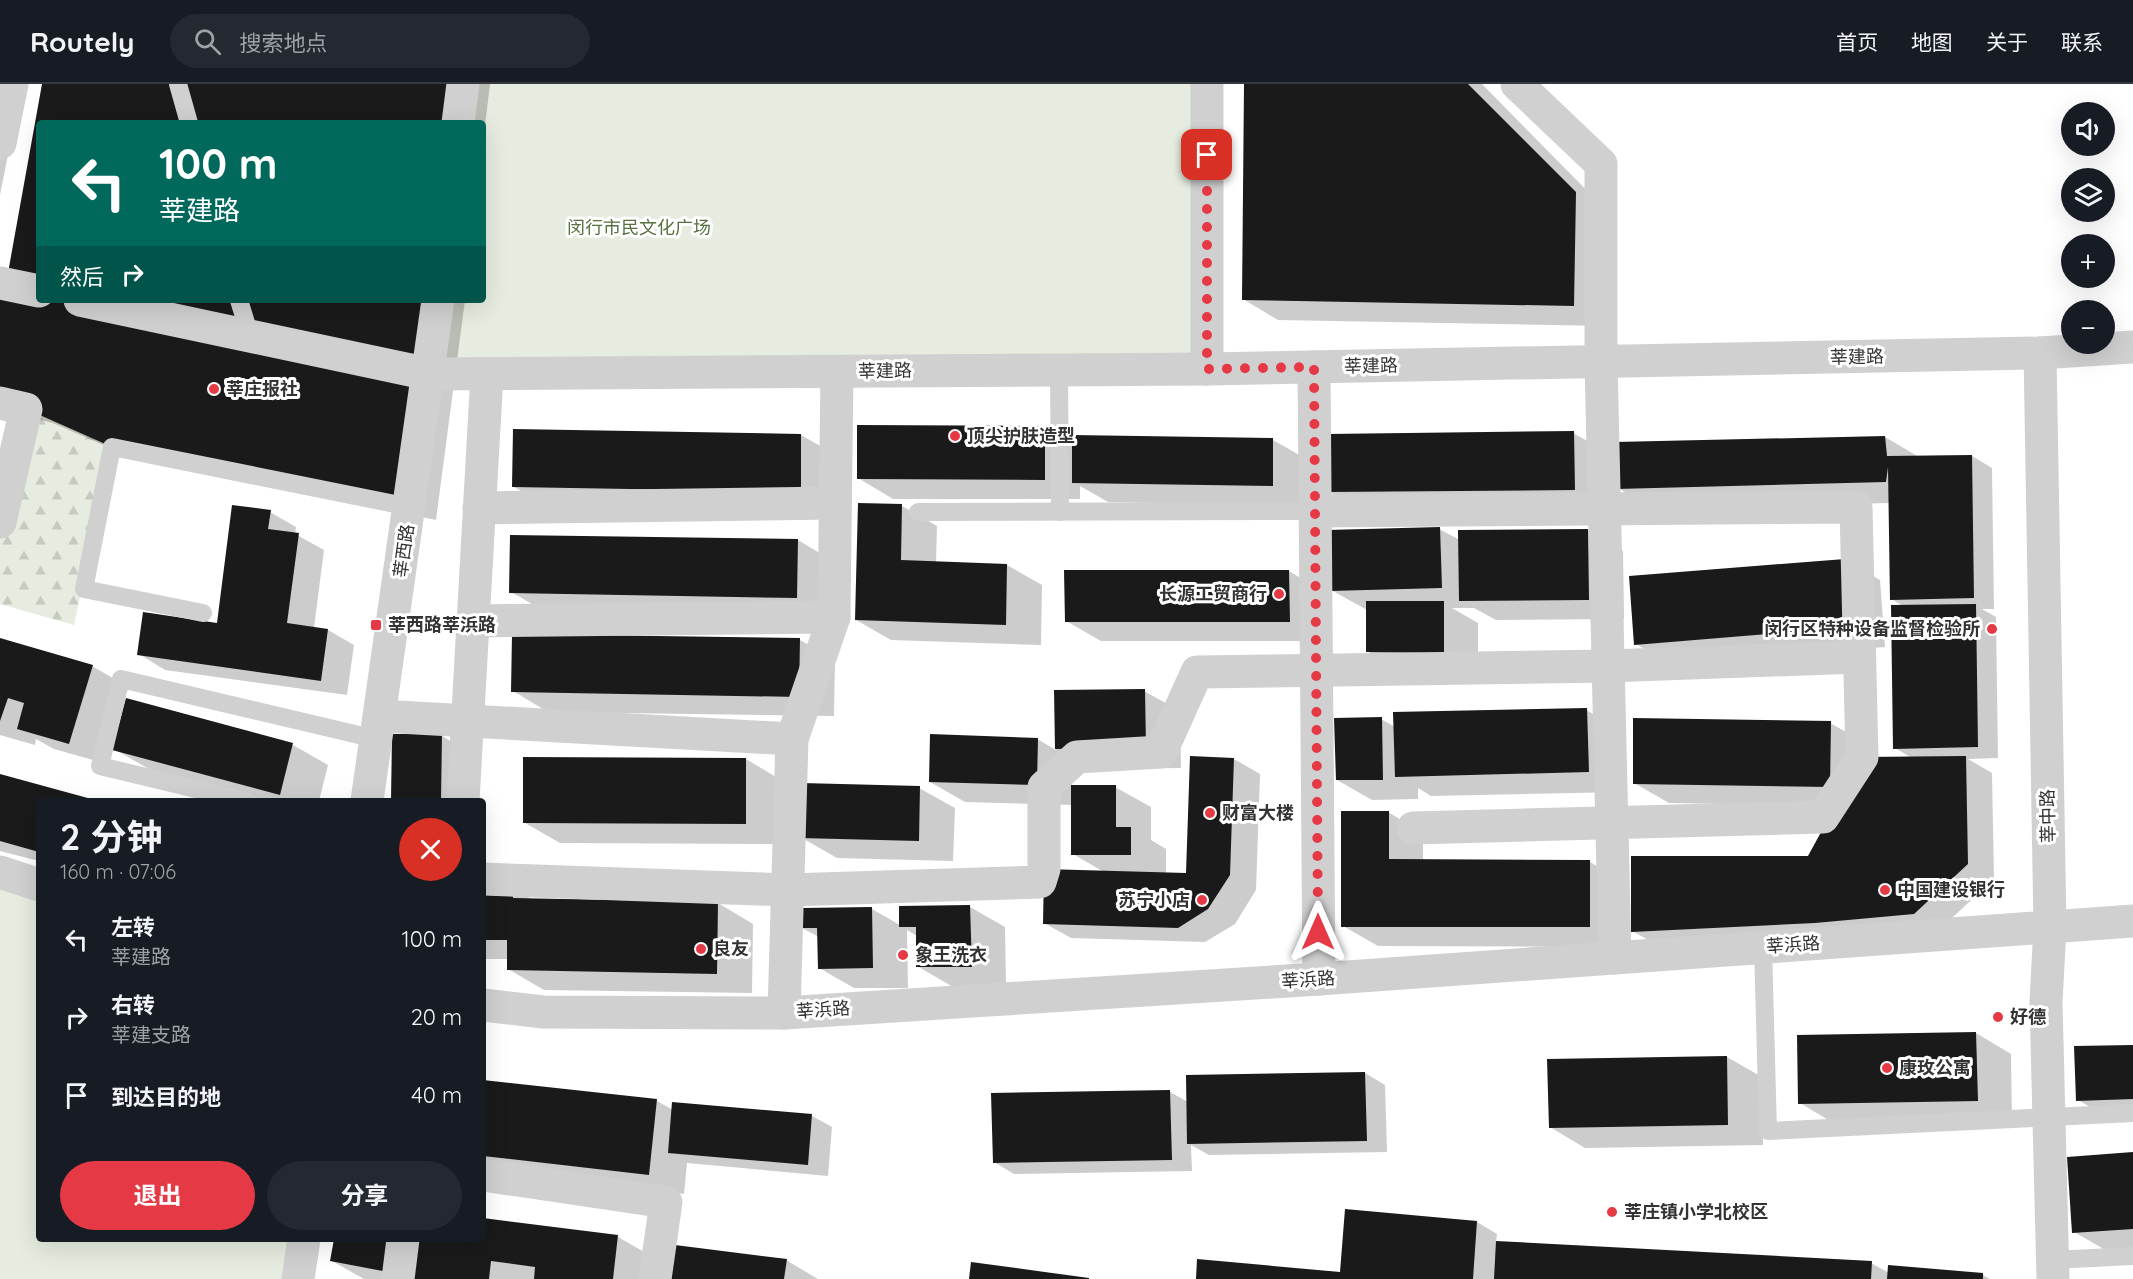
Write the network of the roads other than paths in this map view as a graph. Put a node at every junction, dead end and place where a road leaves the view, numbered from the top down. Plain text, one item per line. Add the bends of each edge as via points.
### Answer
1 (12, 84) edge
2 (178, 84) edge
3 (462, 84) edge
4 (1207, 84) edge
5 (1517, 84) edge
6 (188, 120) edge
7 (458, 120) edge
8 (0, 143) edge
9 (0, 283) edge
10 (36, 290) edge
11 (94, 303) edge
12 (240, 303) edge
13 (438, 303) edge
14 (250, 336) junction
15 (2133, 348) edge
16 (2040, 353) junction
17 (1601, 362) junction
18 (1314, 367) junction
19 (1207, 369) junction
20 (1059, 370) junction
21 (837, 372) junction
22 (429, 374) junction
23 (487, 374) junction
24 (0, 403) edge
25 (5, 479) edge
26 (835, 503) junction
27 (410, 507) junction
28 (479, 508) junction
29 (1605, 510) junction
30 (1315, 511) junction
31 (918, 512) dead end
32 (1060, 512) junction
33 (0, 522) edge
34 (203, 614) dead end
35 (834, 617) junction
36 (473, 621) junction
37 (1859, 657) junction
38 (1608, 666) junction
39 (1316, 671) junction
40 (467, 720) junction
41 (378, 727) junction
42 (792, 739) junction
43 (233, 798) edge
44 (367, 798) edge
45 (463, 798) edge
46 (1612, 825) junction
47 (1413, 828) dead end
48 (0, 872) edge
49 (486, 879) edge
50 (36, 884) edge
51 (788, 890) junction
52 (2133, 921) edge
53 (2050, 927) junction
54 (1763, 947) junction
55 (1615, 958) junction
56 (1319, 979) junction
57 (486, 1005) edge
58 (784, 1013) junction
59 (2133, 1113) edge
60 (2049, 1116) junction
61 (486, 1175) edge
62 (304, 1242) edge
63 (404, 1242) edge
64 (2133, 1256) edge
65 (2053, 1270) edge
66 (298, 1279) edge
67 (398, 1279) edge
68 (655, 1279) edge

1 - 8 street
2 - 6 lane
3 - 7 street
4 - 19 street
5 - 17 street via 1601,164
9 - 10 street
11 - 14 street, 莘建路
12 - 14 lane
13 - 22 street, 莘西路
14 - 22 street, 莘建路
15 - 16 street, 莘建路
16 - 17 street, 莘建路
16 - 53 street, 莘中路
17 - 18 street, 莘建路
17 - 29 street
18 - 19 street, 莘建路
18 - 30 street
19 - 20 street, 莘建路
20 - 21 street, 莘建路
20 - 32 lane
21 - 23 street, 莘建路
21 - 26 street
22 - 23 street, 莘建路
22 - 27 street, 莘西路
23 - 28 street
24 - 25 street via 26,409
25 - 33 street
26 - 28 street
26 - 35 street
27 - 34 lane via 112,447 84,589
27 - 41 street, 莘西路
28 - 36 street
29 - 30 street
29 - 37 street via 1856,507
29 - 38 street
30 - 32 lane
30 - 39 street
31 - 32 lane
35 - 36 street
35 - 42 street
36 - 40 street
37 - 38 street
37 - 46 street via 1862,757 1822,818
38 - 39 street
38 - 46 street
39 - 51 street via 1197,672 1161,752 1077,758 1044,787 1044,868 1040,882
39 - 56 street
40 - 41 street
40 - 42 street
40 - 45 street
41 - 43 lane via 121,679 100,766
41 - 44 street, 莘西路
42 - 51 street
46 - 47 street
46 - 55 street
48 - 50 street
49 - 51 street
51 - 58 street
52 - 53 street, 莘浜路
53 - 54 street, 莘浜路
53 - 60 street, 莘中路 via 2046,1002
54 - 55 street, 莘浜路
54 - 60 lane via 1768,1131
55 - 56 street, 莘浜路
56 - 58 street, 莘浜路
57 - 58 street, 莘浜路 via 543,1012
59 - 60 lane
60 - 65 street, 莘中路
61 - 68 street via 666,1202
62 - 66 street
63 - 67 street
64 - 65 lane

